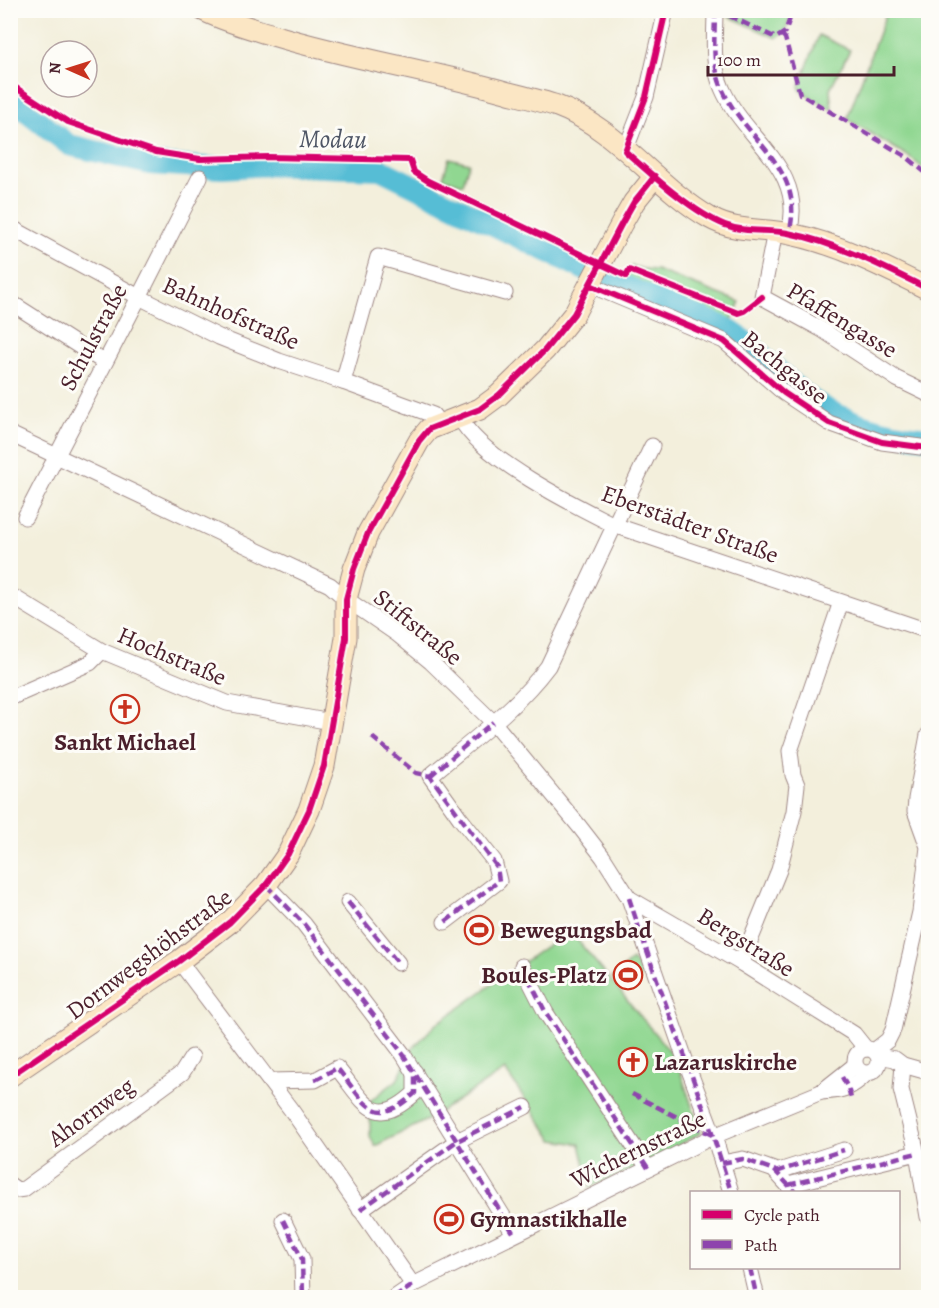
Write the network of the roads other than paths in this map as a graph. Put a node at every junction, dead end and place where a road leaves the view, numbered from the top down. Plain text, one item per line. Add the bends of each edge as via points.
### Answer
1 (203, 10) edge
2 (666, 10) edge
3 (715, 10) edge
4 (626, 151) junction
5 (655, 176) junction
6 (200, 177) dead end
7 (10, 227) edge
8 (782, 233) junction
9 (590, 285) junction
10 (928, 289) edge
11 (505, 293) dead end
12 (139, 297) junction
13 (10, 302) edge
14 (104, 362) junction
15 (343, 382) junction
16 (928, 394) edge
17 (460, 418) junction
18 (440, 424) junction
19 (10, 434) edge
20 (652, 446) dead end
21 (928, 448) edge
22 (57, 455) junction
23 (25, 517) dead end
24 (614, 525) junction
25 (10, 594) edge
26 (346, 599) junction
27 (841, 602) junction
28 (928, 631) edge
29 (102, 651) junction
30 (10, 698) edge
31 (331, 722) junction
32 (494, 722) junction
33 (928, 735) edge
34 (266, 885) junction
35 (629, 898) junction
36 (348, 902) dead end
37 (445, 922) dead end
38 (179, 961) junction
39 (398, 963) dead end
40 (741, 963) junction
41 (522, 966) dead end
42 (192, 1057) dead end
43 (867, 1059) junction
44 (903, 1065) junction
45 (415, 1072) junction
46 (928, 1072) edge
47 (10, 1076) edge
48 (270, 1081) junction
49 (525, 1107) dead end
50 (714, 1136) junction
51 (457, 1141) junction
52 (843, 1150) dead end
53 (917, 1153) junction
54 (722, 1163) junction
55 (648, 1168) junction
56 (776, 1172) junction
57 (10, 1185) edge
58 (792, 1189) edge
59 (731, 1191) edge
60 (360, 1210) junction
61 (928, 1217) edge
62 (283, 1220) dead end
63 (514, 1234) junction
64 (750, 1269) edge
65 (413, 1285) junction
66 (303, 1298) edge
67 (394, 1298) edge
68 (757, 1298) edge

1 - 4 street via 223,20 320,49 451,76 558,107 597,127
2 - 4 street via 646,97
3 - 8 street via 715,69 721,87 731,108 769,152 788,184 793,209
4 - 5 street
5 - 8 street via 726,226
5 - 9 street, Dornwegshöhstraße via 634,202
6 - 12 street, Schulstraße
7 - 12 street, Bahnhofstraße
8 - 10 street via 823,243 878,264
8 - 16 street, Pfaffengasse via 762,297 821,328 897,379
9 - 17 street, Dornwegshöhstraße via 574,314 520,376 480,409
9 - 21 street, Bachgasse via 724,340 784,393 829,423 882,442
11 - 15 street via 378,257
12 - 14 street, Schulstraße
12 - 15 street, Bahnhofstraße via 219,337
13 - 14 street
14 - 22 street, Schulstraße
15 - 18 street, Bahnhofstraße via 433,415
17 - 18 street, Dornwegshöhstraße
17 - 24 street, Eberstädter Straße via 472,435 528,478
18 - 26 street, Dornwegshöhstraße via 429,429 419,441 368,533
19 - 22 street, Stiftstraße
20 - 24 street
22 - 23 street, Schulstraße
22 - 26 street, Stiftstraße via 330,585
24 - 27 street, Eberstädter Straße
24 - 32 street via 548,666
25 - 29 street, Hochstraße
26 - 31 street, Dornwegshöhstraße via 346,638
26 - 32 street, Stiftstraße via 414,648
27 - 28 street, Eberstädter Straße
27 - 40 street via 790,751 796,797 779,870
29 - 30 street via 90,663
29 - 31 street, Hochstraße via 227,703
31 - 34 street, Dornwegshöhstraße via 324,766 309,810 288,854
32 - 35 street, Stiftstraße via 585,834
32 - 37 street via 430,776 494,861 499,880
33 - 43 street, Wichernstraße via 915,812 928,846 920,912 893,1030
34 - 38 street, Dornwegshöhstraße via 230,922
34 - 45 street via 304,924
35 - 40 street, Bergstraße
35 - 50 street
36 - 39 street
38 - 47 street, Dornwegshöhstraße
38 - 48 street
40 - 43 street, Bergstraße via 838,1026
41 - 55 street via 546,1013
42 - 57 street, Ahornweg via 182,1073 24,1189
43 - 44 street via 893,1067
43 - 50 street, Wichernstraße via 856,1083 841,1091 821,1092
44 - 46 street
44 - 53 street via 901,1089
45 - 48 street via 415,1093 386,1112 366,1106 337,1068 315,1080
45 - 51 street
48 - 60 street
49 - 51 street
50 - 54 street
50 - 55 street, Wichernstraße
51 - 60 street
51 - 63 street
52 - 56 street
53 - 58 street
53 - 61 street
54 - 56 street via 743,1159
54 - 59 street
55 - 63 street, Wichernstraße
56 - 58 street
60 - 65 street
62 - 66 street via 302,1259
63 - 65 street, Wichernstraße
64 - 68 street
65 - 67 street, Wichernstraße

